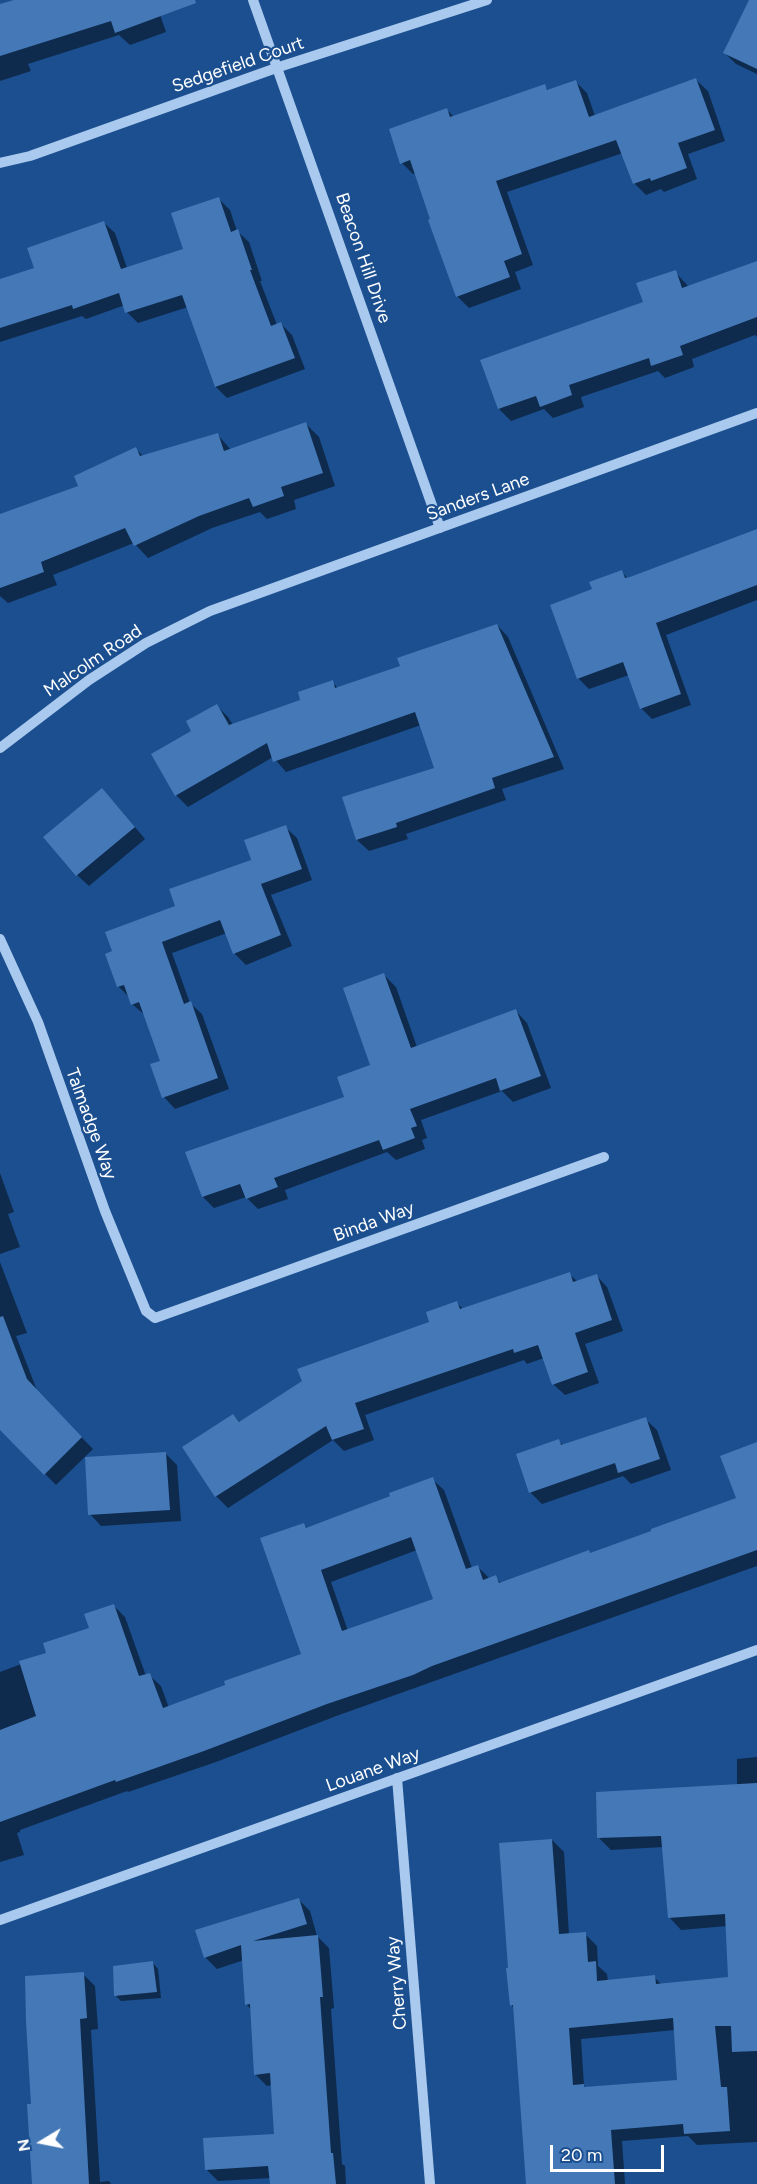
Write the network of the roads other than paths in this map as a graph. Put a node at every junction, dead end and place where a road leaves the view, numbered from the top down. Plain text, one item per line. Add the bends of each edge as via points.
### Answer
1 (253, 0) edge
2 (487, 0) edge
3 (279, 67) junction
4 (0, 163) edge
5 (757, 413) edge
6 (440, 528) junction
7 (210, 611) joint
8 (0, 748) edge
9 (0, 939) edge
10 (604, 1157) dead end
11 (155, 1318) joint
12 (757, 1650) edge
13 (397, 1778) junction
14 (0, 1920) edge
15 (430, 2184) edge

1 - 3 street, Beacon Hill Drive
2 - 3 street, Sedgefield Court
3 - 4 street, Sedgefield Court via 30,156
3 - 6 street, Beacon Hill Drive
5 - 6 street, Sanders Lane
6 - 7 street, Sanders Lane
7 - 8 street, Malcolm Road via 146,643 88,680
9 - 11 street, Talmadge Way via 38,1022 146,1311
10 - 11 street, Binda Way
12 - 13 street, Louane Way
13 - 14 street, Louane Way
13 - 15 street, Cherry Way

